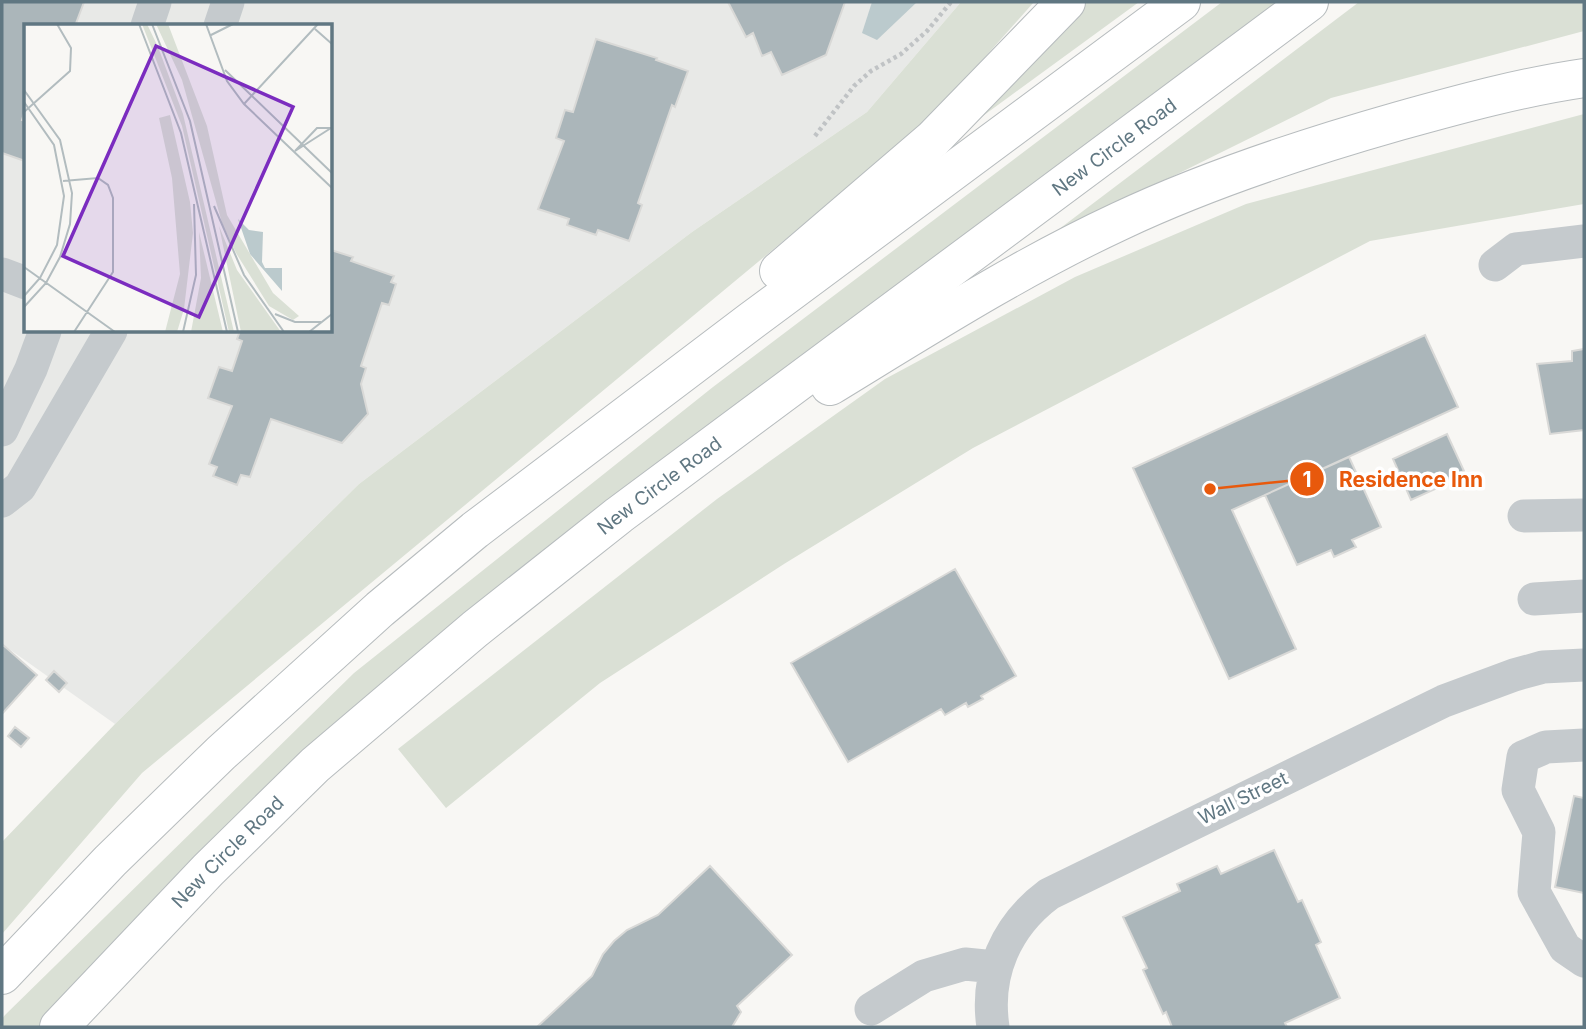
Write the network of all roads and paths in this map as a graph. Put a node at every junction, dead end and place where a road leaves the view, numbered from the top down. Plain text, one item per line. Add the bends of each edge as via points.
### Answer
1 (155, 2) edge
2 (229, 2) edge
3 (951, 2) edge
4 (1066, 2) edge
5 (1181, 2) edge
6 (1309, 2) edge
7 (148, 24) edge
8 (221, 24) edge
9 (1584, 78) edge
10 (815, 136) dead end
11 (1584, 242) edge
12 (1495, 265) dead end
13 (2, 274) edge
14 (24, 282) edge
15 (44, 332) edge
16 (110, 332) edge
17 (2, 430) edge
18 (2, 502) edge
19 (619, 515) junction
20 (1524, 516) dead end
21 (1584, 516) edge
22 (475, 530) junction
23 (1584, 596) edge
24 (1534, 599) dead end
25 (1584, 665) edge
26 (1584, 745) edge
27 (1584, 961) edge
28 (995, 967) junction
29 (2, 975) edge
30 (871, 1009) dead end
31 (59, 1027) edge
32 (993, 1027) edge

1 - 7 street
2 - 8 street
3 - 10 path via 901,54 854,86
4 - 22 highway via 933,139
5 - 22 highway
6 - 19 highway, New Circle Road
9 - 19 highway via 1460,104 1329,141 1119,221 1029,267
11 - 12 street via 1516,249
13 - 14 street
15 - 17 street
16 - 18 street via 19,487
19 - 31 highway, New Circle Road via 315,765
20 - 21 street
22 - 29 highway via 221,753
23 - 24 street
25 - 28 street, Wall Street via 1543,667 1444,701 1080,877 1033,906 1006,942
26 - 27 street via 1546,747 1523,757 1518,790 1539,832 1534,892 1565,948
28 - 30 street via 965,964 924,976
28 - 32 street, Wall Street

